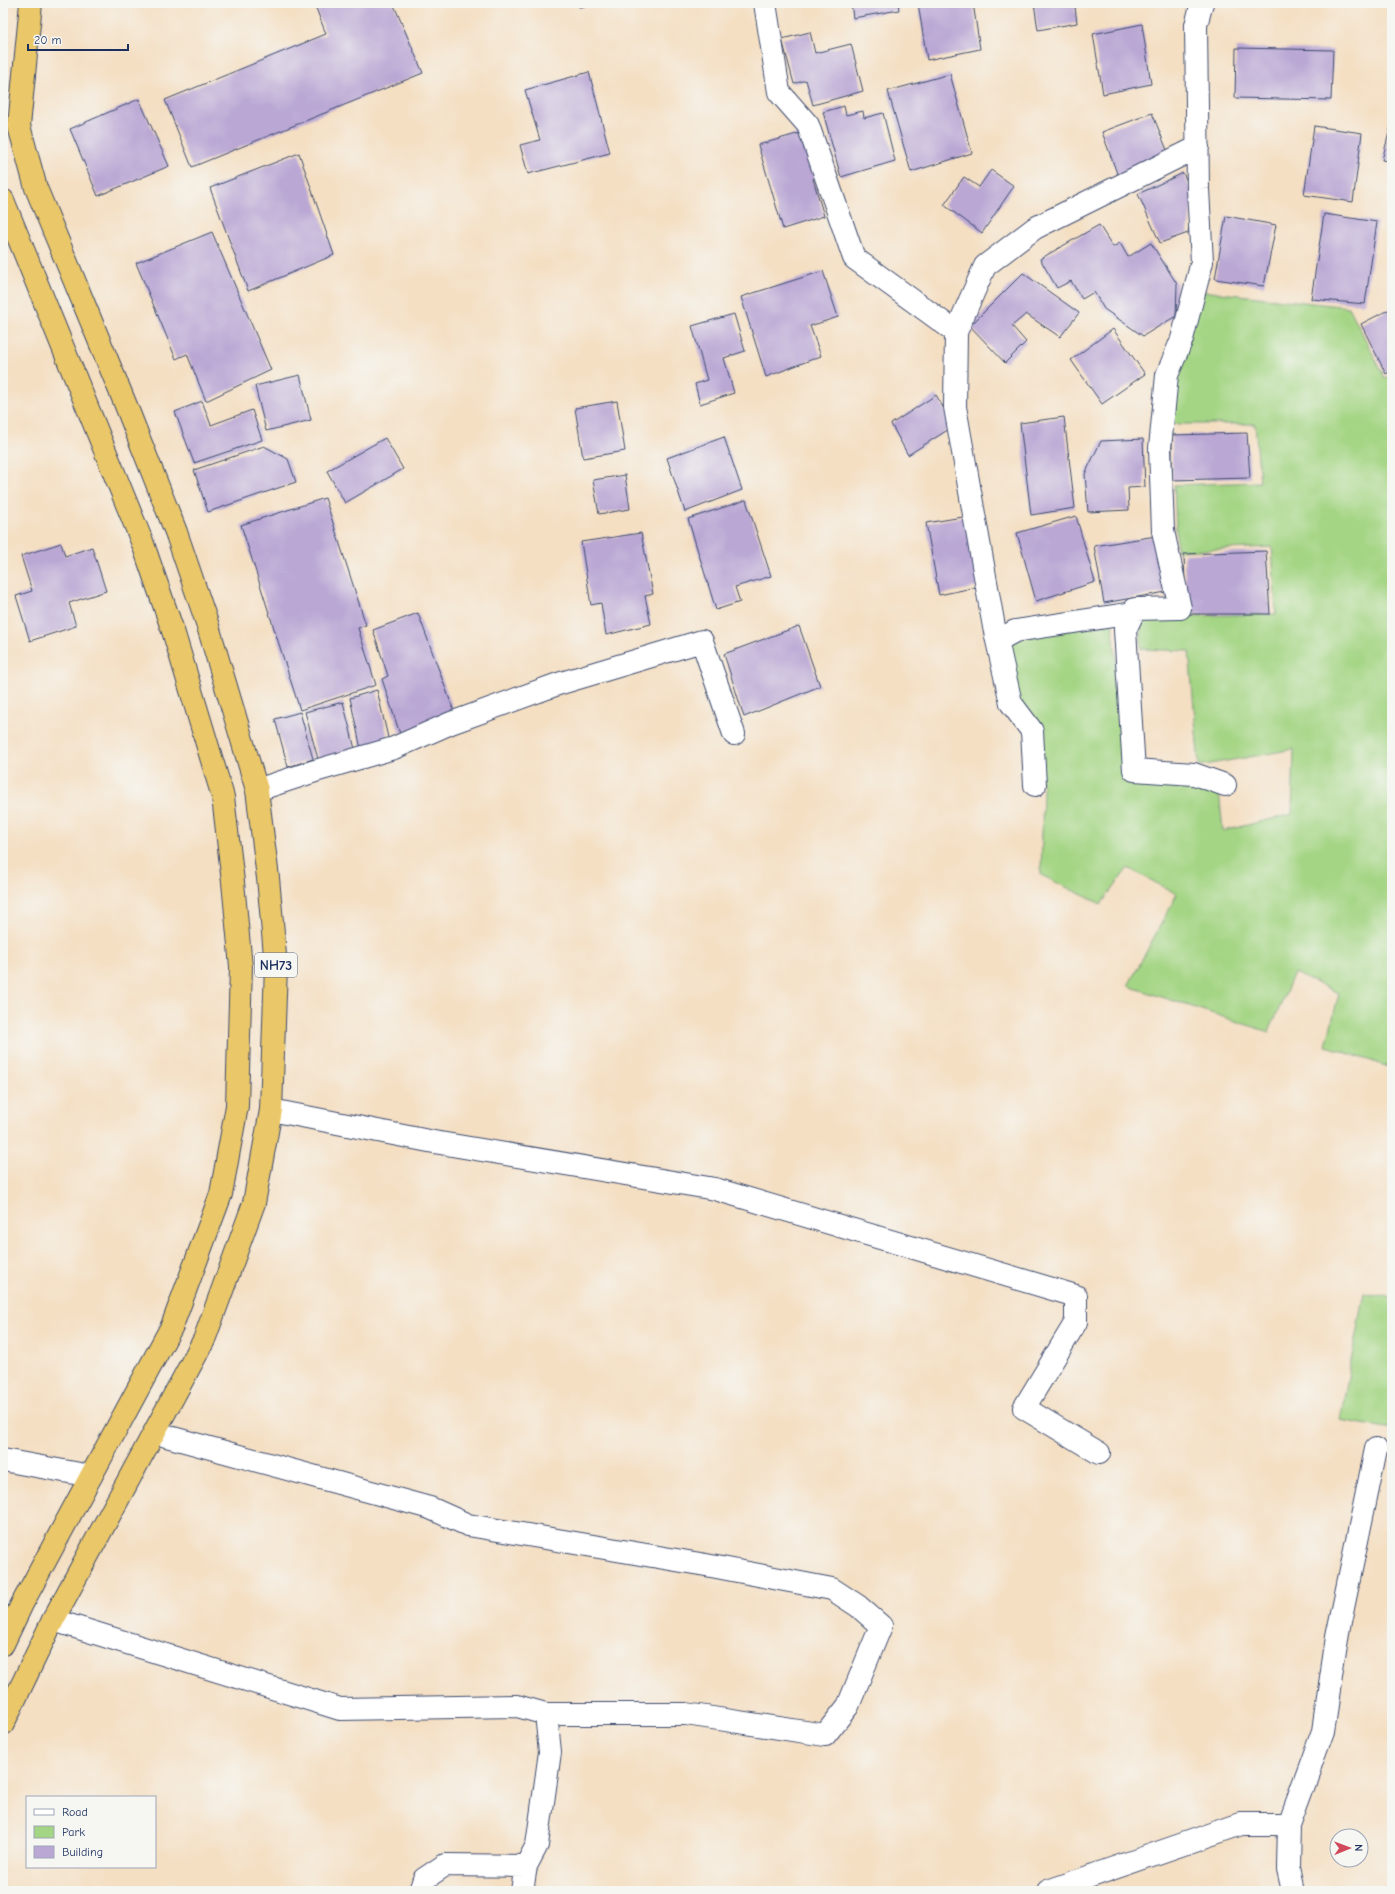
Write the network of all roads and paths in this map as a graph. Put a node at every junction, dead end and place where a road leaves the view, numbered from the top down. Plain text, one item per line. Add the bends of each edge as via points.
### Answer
1 (30, 3) edge
2 (765, 3) edge
3 (1202, 3) edge
4 (1198, 147) junction
5 (3, 200) edge
6 (956, 332) junction
7 (1133, 613) junction
8 (997, 641) junction
9 (734, 734) dead end
10 (1035, 785) dead end
11 (1224, 785) dead end
12 (257, 790) junction
13 (271, 1110) junction
14 (155, 1433) junction
15 (1376, 1449) dead end
16 (1099, 1453) dead end
17 (3, 1460) edge
18 (91, 1476) junction
19 (53, 1620) junction
20 (3, 1644) edge
21 (546, 1714) junction
22 (3, 1724) edge
23 (1289, 1824) junction
24 (526, 1866) junction
25 (420, 1891) edge
26 (522, 1891) edge
27 (1048, 1891) edge
28 (1293, 1891) edge

1 - 12 highway, NH73 via 19,126 36,188 176,532 207,623
2 - 6 street via 780,92 808,125 854,258
3 - 4 street via 1196,25
4 - 6 street via 1035,228 985,266
4 - 7 street via 1202,262 1182,339 1167,375 1160,448 1163,531 1180,608 1135,610
5 - 18 highway, NH73 via 143,544 174,634 223,798 241,967 237,1106 221,1194 172,1326
6 - 8 street via 955,407
7 - 8 street via 1015,631
7 - 11 street via 1125,630 1134,770 1194,774
8 - 10 street via 1011,703 1032,731
9 - 12 street via 702,641 558,684 451,723 394,748
12 - 13 highway, NH73 via 276,966
13 - 14 highway, NH73 via 254,1203 204,1340
13 - 16 street via 434,1142 715,1189 1076,1296 1076,1322 1024,1408
14 - 19 highway, NH73
14 - 21 street via 430,1508 468,1525 832,1589 858,1606 881,1626 848,1706 825,1735 686,1714
15 - 23 street via 1337,1637 1323,1731
17 - 18 street
18 - 20 highway, NH73
19 - 21 street via 340,1709 517,1706
19 - 22 highway, NH73
21 - 24 street via 550,1752 537,1845
23 - 27 street via 1241,1824
23 - 28 street via 1288,1869
24 - 25 street via 445,1865 424,1879
24 - 26 street

